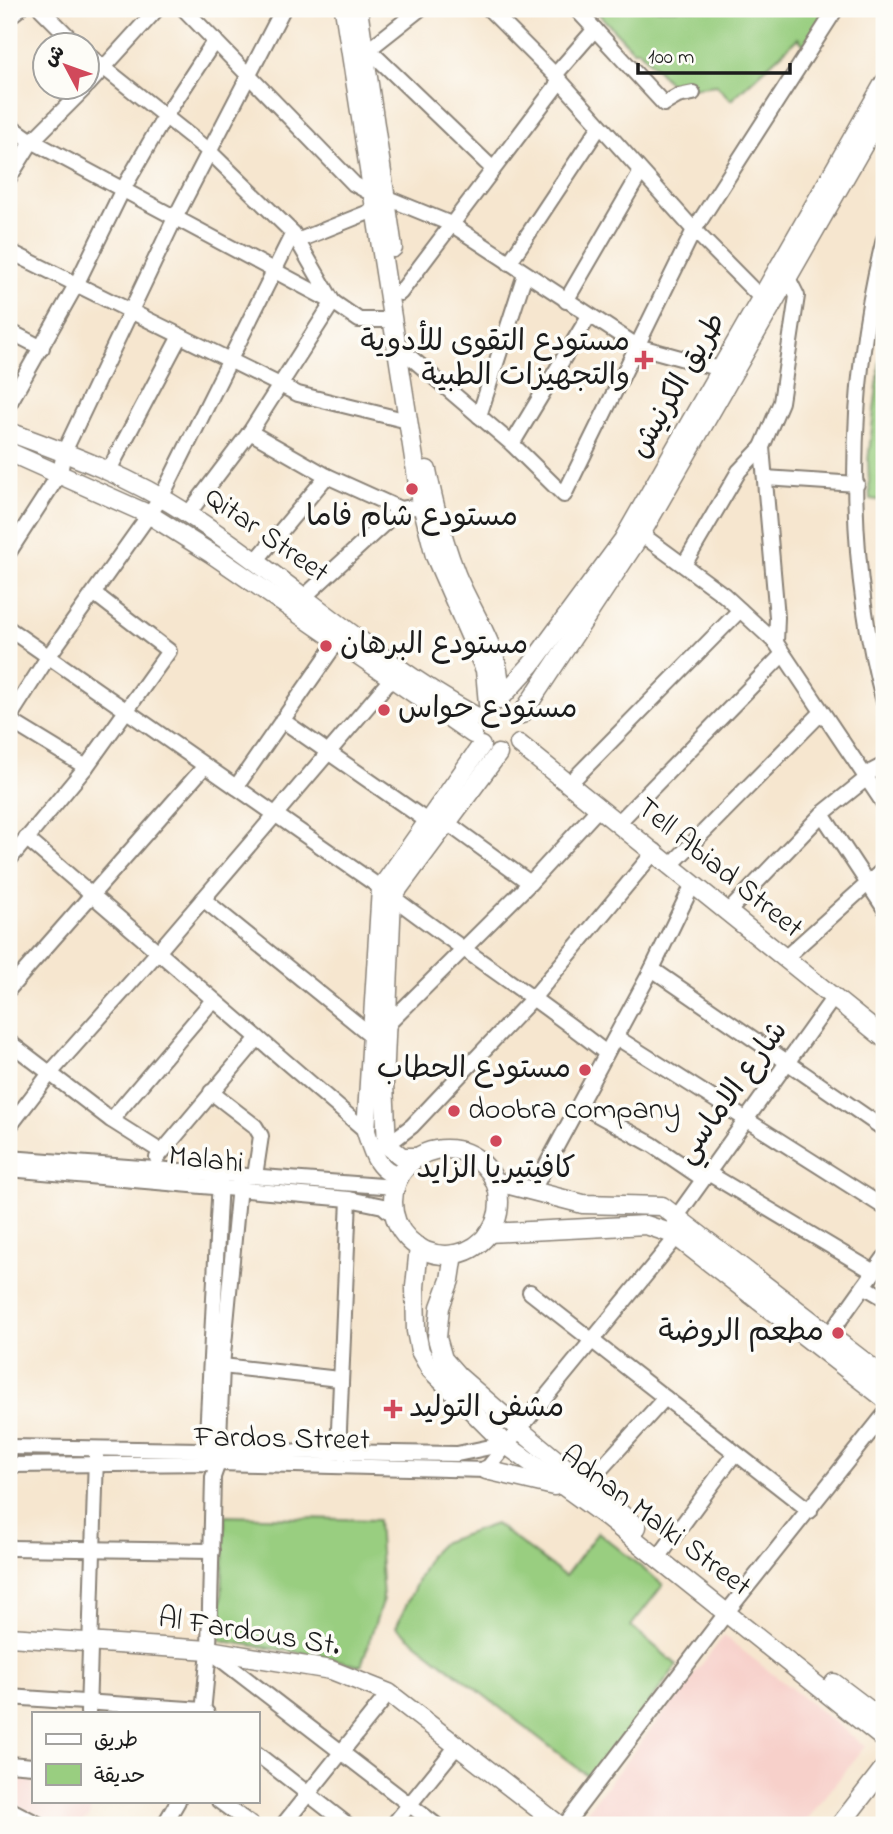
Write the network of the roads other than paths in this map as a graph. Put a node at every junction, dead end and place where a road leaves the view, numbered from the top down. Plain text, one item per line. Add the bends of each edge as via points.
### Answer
1 (19, 9) edge
2 (41, 9) edge
3 (157, 9) edge
4 (184, 9) edge
5 (283, 9) edge
6 (344, 9) edge
7 (358, 9) edge
8 (420, 9) edge
9 (489, 9) edge
10 (576, 9) edge
11 (836, 9) edge
12 (9, 17) edge
13 (595, 29) junction
14 (64, 32) edge
15 (215, 40) junction
16 (365, 47) junction
17 (103, 69) joint
18 (247, 74) junction
19 (557, 78) junction
20 (884, 83) edge
21 (693, 93) dead end
22 (70, 102) edge
23 (884, 109) edge
24 (164, 118) junction
25 (9, 125) edge
26 (600, 126) junction
27 (32, 141) junction
28 (210, 152) junction
29 (493, 169) junction
30 (641, 172) junction
31 (9, 178) edge
32 (122, 191) junction
33 (377, 200) junction
34 (175, 218) junction
35 (451, 224) junction
36 (694, 230) junction
37 (295, 237) junction
38 (884, 239) edge
39 (9, 251) edge
40 (509, 263) junction
41 (275, 271) junction
42 (525, 274) junction
43 (788, 278) junction
44 (76, 285) junction
45 (400, 293) junction
46 (566, 301) junction
47 (332, 302) junction
48 (766, 303) junction
49 (130, 313) junction
50 (589, 316) junction
51 (392, 320) junction
52 (9, 331) edge
53 (180, 336) junction
54 (637, 346) junction
55 (42, 348) junction
56 (409, 356) junction
57 (232, 361) junction
58 (720, 369) junction
59 (280, 384) junction
60 (9, 404) edge
61 (479, 416) junction
62 (408, 421) junction
63 (9, 432) edge
64 (250, 432) junction
65 (512, 444) junction
66 (762, 447) junction
67 (9, 452) edge
68 (64, 452) junction
69 (60, 472) junction
70 (108, 472) junction
71 (327, 476) junction
72 (765, 478) junction
73 (857, 484) junction
74 (161, 498) junction
75 (422, 506) junction
76 (400, 509) junction
77 (188, 514) junction
78 (150, 515) junction
79 (641, 534) junction
80 (9, 552) edge
81 (255, 562) junction
82 (684, 565) junction
83 (278, 590) junction
84 (95, 594) junction
85 (304, 597) junction
86 (740, 610) junction
87 (9, 629) edge
88 (337, 642) junction
89 (779, 649) junction
90 (48, 657) junction
91 (391, 680) junction
92 (884, 702) edge
93 (822, 712) junction
94 (127, 713) junction
95 (522, 714) junction
96 (9, 719) edge
97 (282, 720) junction
98 (483, 720) junction
99 (519, 744) junction
100 (330, 752) junction
101 (498, 754) junction
102 (884, 765) edge
103 (205, 766) junction
104 (86, 767) junction
105 (866, 777) junction
106 (569, 784) junction
107 (236, 787) junction
108 (884, 804) edge
109 (599, 808) junction
110 (822, 814) junction
111 (276, 815) junction
112 (427, 821) junction
113 (446, 822) junction
114 (618, 823) junction
115 (26, 838) junction
116 (655, 851) junction
117 (9, 860) edge
118 (671, 865) junction
119 (884, 869) edge
120 (530, 883) junction
121 (693, 884) junction
122 (867, 886) junction
123 (387, 892) junction
124 (92, 896) junction
125 (203, 899) junction
126 (884, 908) edge
127 (728, 912) junction
128 (464, 950) junction
129 (158, 952) junction
130 (785, 958) junction
131 (652, 969) junction
132 (9, 989) edge
133 (534, 997) junction
134 (834, 997) junction
135 (213, 1000) junction
136 (379, 1033) junction
137 (616, 1037) junction
138 (258, 1038) junction
139 (884, 1038) edge
140 (9, 1042) edge
141 (606, 1053) junction
142 (787, 1062) junction
143 (51, 1072) junction
144 (376, 1084) junction
145 (211, 1092) junction
146 (580, 1105) junction
147 (111, 1120) junction
148 (746, 1120) junction
149 (9, 1127) edge
150 (884, 1129) edge
151 (366, 1131) junction
152 (387, 1144) junction
153 (160, 1151) junction
154 (416, 1157) junction
155 (9, 1158) edge
156 (9, 1168) edge
157 (152, 1169) junction
158 (222, 1172) junction
159 (240, 1175) junction
160 (255, 1176) junction
161 (706, 1176) junction
162 (397, 1181) junction
163 (494, 1181) junction
164 (219, 1189) junction
165 (533, 1190) junction
166 (237, 1191) junction
167 (349, 1199) junction
168 (884, 1207) edge
169 (395, 1216) junction
170 (674, 1226) junction
171 (488, 1233) junction
172 (419, 1247) junction
173 (454, 1254) junction
174 (884, 1258) edge
175 (874, 1272) junction
176 (864, 1286) junction
177 (530, 1293) dead end
178 (884, 1298) edge
179 (829, 1335) junction
180 (592, 1342) junction
181 (222, 1366) junction
182 (884, 1377) edge
183 (340, 1380) junction
184 (665, 1398) junction
185 (884, 1398) edge
186 (884, 1415) edge
187 (520, 1430) junction
188 (505, 1444) junction
189 (9, 1447) edge
190 (96, 1448) junction
191 (338, 1452) junction
192 (735, 1453) junction
193 (212, 1460) junction
194 (9, 1465) edge
195 (96, 1465) junction
196 (486, 1470) junction
197 (587, 1484) junction
198 (569, 1491) junction
199 (810, 1511) junction
200 (9, 1548) edge
201 (94, 1548) junction
202 (212, 1551) junction
203 (661, 1554) junction
204 (730, 1608) junction
205 (9, 1637) edge
206 (92, 1640) junction
207 (209, 1650) junction
208 (388, 1693) junction
209 (9, 1697) edge
210 (88, 1708) edge
211 (204, 1712) edge
212 (884, 1721) edge
213 (884, 1739) edge
214 (457, 1746) junction
215 (342, 1752) junction
216 (259, 1756) edge
217 (9, 1764) edge
218 (32, 1766) edge
219 (884, 1768) edge
220 (308, 1795) junction
221 (177, 1802) edge
222 (220, 1802) edge
223 (410, 1804) junction
224 (9, 1809) edge
225 (40, 1825) edge
226 (164, 1825) edge
227 (252, 1825) edge
228 (283, 1825) edge
229 (348, 1825) edge
230 (393, 1825) edge
231 (436, 1825) edge
232 (559, 1825) edge
233 (565, 1825) edge
234 (840, 1825) edge

1 - 12 street
2 - 14 street
3 - 17 street
4 - 15 street
5 - 18 street
6 - 33 main road
7 - 16 main road
8 - 16 street
9 - 19 street
10 - 13 street
11 - 36 street
13 - 19 street
13 - 21 street via 664,104
15 - 18 street
15 - 24 street
16 - 29 street
16 - 33 main road
17 - 24 street
18 - 28 street
18 - 33 street via 354,184
19 - 26 street
19 - 29 street
20 - 48 main road, طريق الكرنيش
22 - 27 street
23 - 43 main road, طريق الكرنيش
24 - 28 street
24 - 32 street
25 - 27 street
26 - 30 street
26 - 40 street
27 - 31 street
27 - 32 street
28 - 34 street
28 - 37 street
29 - 35 street
30 - 36 street
30 - 46 street
32 - 34 street
32 - 44 street
33 - 35 street
33 - 37 street
33 - 45 main road
33 - 51 main road
34 - 41 street
34 - 49 street
35 - 40 street
35 - 45 street
36 - 48 street
36 - 54 street
37 - 41 street
37 - 47 street
38 - 73 street via 860,376
39 - 44 street
40 - 42 street
41 - 47 street
41 - 57 street
42 - 46 street
42 - 61 street
43 - 48 main road, طريق الكرنيش
43 - 66 street via 797,296 781,402
44 - 49 street
44 - 55 street
45 - 56 main road
46 - 50 street
47 - 51 street via 359,320
47 - 59 street
48 - 58 main road, طريق الكرنيش
48 - 79 main road, طريق الكرنيش
49 - 53 street
49 - 68 street
50 - 54 street
50 - 65 street
51 - 62 main road
52 - 55 street
53 - 57 street
53 - 70 street
54 - 58 street
54 - 65 street via 564,495
55 - 60 street
56 - 61 street
56 - 98 main road via 434,505 456,573 502,682
57 - 59 street
57 - 74 street
58 - 98 main road, طريق الكرنيش via 623,540 531,665
59 - 62 street via 298,394
59 - 64 street
61 - 65 street
62 - 75 main road
63 - 68 main road, Qitar Street
64 - 71 street
64 - 77 street
66 - 72 street
66 - 82 street via 739,471
67 - 69 main road, Qitar Street
68 - 69 street
68 - 70 main road, Qitar Street
69 - 78 main road, Qitar Street
69 - 80 street
70 - 74 main road, Qitar Street
71 - 76 street
71 - 81 street
72 - 73 street
72 - 89 street
73 - 92 street via 860,586
74 - 77 main road, Qitar Street
74 - 78 street
75 - 76 street
75 - 98 main road via 439,566 485,670
76 - 85 street
77 - 81 main road, Qitar Street
78 - 83 main road, Qitar Street
78 - 84 street
79 - 82 street
79 - 95 main road, طريق الكرنيش
81 - 83 main road, Qitar Street
82 - 86 street
83 - 85 main road, Qitar Street
83 - 88 main road, Qitar Street
84 - 90 street
84 - 94 street via 169,651
85 - 98 main road, Qitar Street
86 - 89 street
86 - 106 street
87 - 90 street
88 - 91 main road, Qitar Street
88 - 97 street
89 - 93 street
89 - 114 street
90 - 94 street
90 - 96 street
91 - 98 main road, Qitar Street
91 - 100 street
93 - 105 street
93 - 118 street
94 - 103 street
94 - 104 street
95 - 98 main road via 511,704
95 - 99 main road via 525,730
96 - 104 street
97 - 100 street
97 - 107 street
98 - 101 main road
98 - 112 main road, طريق الكرنيش
99 - 101 main road
99 - 106 main road, Tell Abiad Street
100 - 111 street
100 - 112 street
101 - 113 main road
102 - 105 street
103 - 107 street
103 - 124 street
104 - 115 street
105 - 108 street
105 - 110 street
106 - 109 main road, Tell Abiad Street
107 - 111 street
109 - 114 main road, Tell Abiad Street
109 - 120 street
110 - 122 street
110 - 127 street
111 - 123 street
111 - 125 street
112 - 123 main road, طريق الكرنيش
113 - 120 street
113 - 123 main road
114 - 116 main road, Tell Abiad Street
115 - 117 street
115 - 124 street
116 - 118 main road, Tell Abiad Street
116 - 133 street
118 - 121 main road, Tell Abiad Street
119 - 122 street
120 - 128 street
121 - 127 main road, Tell Abiad Street
121 - 131 street
122 - 126 street
122 - 130 street
123 - 128 street
123 - 136 main road
124 - 129 street
124 - 132 street
125 - 129 street
125 - 136 street
127 - 130 main road, Tell Abiad Street
128 - 133 street
128 - 136 street
129 - 135 street
129 - 143 street
130 - 134 main road, Tell Abiad Street
131 - 137 street
131 - 142 street
133 - 141 street
133 - 152 street via 412,1126
134 - 139 main road, Tell Abiad Street
134 - 142 street, شارع الاماسي
135 - 138 street
135 - 147 street
136 - 144 main road
137 - 141 street
137 - 148 street
138 - 145 street
138 - 151 street
140 - 143 street
141 - 146 street
142 - 148 street, شارع الاماسي
142 - 150 street
143 - 147 street
143 - 149 street
144 - 151 main road
144 - 152 main road
145 - 153 street
145 - 160 street via 256,1126 261,1136
146 - 161 street
146 - 165 street
147 - 153 street
148 - 161 street, شارع الاماسي
148 - 168 street
151 - 162 main road via 376,1161
152 - 154 main road via 402,1157
153 - 157 street
154 - 162 main road
154 - 163 main road via 432,1150 462,1151 475,1158
155 - 157 street, Malahi
156 - 164 street, Malahi
157 - 158 street, Malahi
158 - 159 street, Malahi
158 - 164 street
159 - 160 street, Malahi
159 - 166 street
160 - 162 street, Malahi
161 - 170 street, شارع الاماسي
161 - 175 street
162 - 169 main road
163 - 165 main road
163 - 171 main road via 498,1208
164 - 166 street, Malahi
164 - 193 street
165 - 170 main road via 583,1204 662,1206
166 - 167 street, Malahi
166 - 181 street
167 - 169 street, Malahi via 383,1206
167 - 183 street
169 - 172 main road via 408,1239
170 - 171 main road
170 - 179 main road
170 - 180 street, شارع الاماسي via 671,1244
170 - 185 main road
171 - 173 main road
172 - 173 main road
172 - 188 main road, Adnan Malki Street via 415,1331 420,1351 430,1369
173 - 187 main road, Adnan Malki Street via 440,1307 437,1338 443,1359
174 - 175 street
175 - 176 street
176 - 178 street
176 - 179 street
177 - 180 street
179 - 182 main road
180 - 184 street
180 - 187 street, شارع الاماسي
181 - 183 street
181 - 193 street
183 - 191 street
184 - 192 street
184 - 197 street
186 - 199 street
187 - 188 street, شارع الاماسي
187 - 197 main road, Adnan Malki Street
188 - 191 street, Fardos Street via 457,1454
188 - 196 street
188 - 198 main road, Adnan Malki Street
189 - 190 street, Fardos Street
190 - 193 street, Fardos Street
190 - 195 street
191 - 193 street, Fardos Street
192 - 199 street
192 - 203 street
193 - 195 street, Fardos Street
193 - 196 street, Fardos Street
193 - 202 street
194 - 195 street, Fardos Street
195 - 201 street
196 - 198 main road
197 - 203 main road, Adnan Malki Street
198 - 203 main road, Adnan Malki Street
199 - 204 street
200 - 201 street
201 - 202 street
201 - 206 street
202 - 207 street
203 - 204 main road, Adnan Malki Street
204 - 212 main road, Adnan Malki Street
204 - 213 main road, Adnan Malki Street
204 - 233 street
205 - 206 main road, Al Fardous St.
206 - 207 main road, Al Fardous St.
206 - 210 street
207 - 208 main road, Al Fardous St. via 331,1670
207 - 211 street
207 - 215 street
208 - 214 main road, Al Fardous St.
208 - 215 street
209 - 210 street
210 - 211 street
214 - 223 street
214 - 232 main road, Al Fardous St.
215 - 220 street
215 - 223 street
216 - 220 street
217 - 218 street
219 - 234 main road
220 - 228 street
220 - 229 street
221 - 226 street
222 - 227 street
223 - 230 street
223 - 231 street
224 - 225 street

